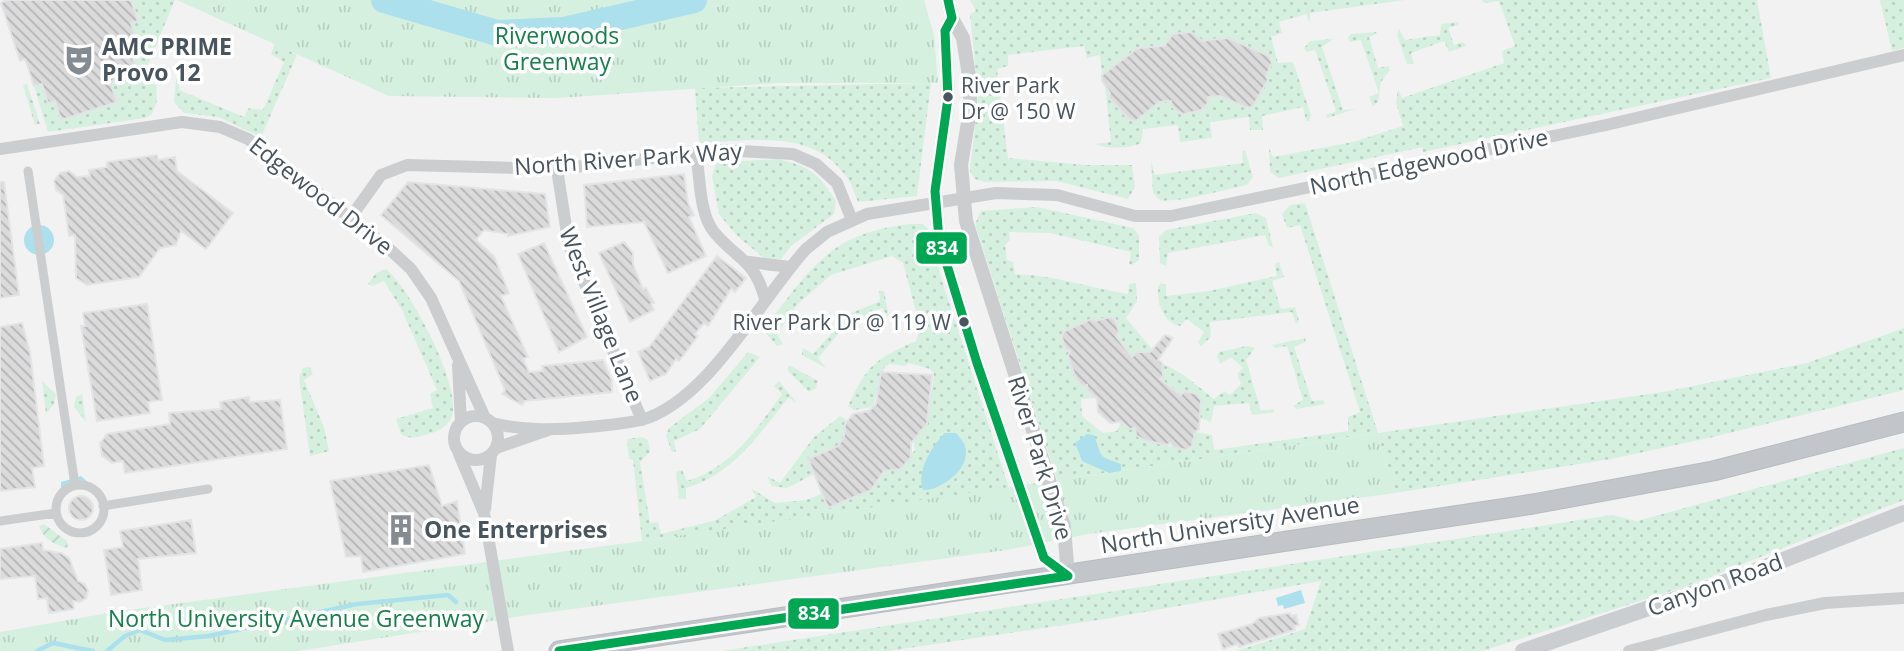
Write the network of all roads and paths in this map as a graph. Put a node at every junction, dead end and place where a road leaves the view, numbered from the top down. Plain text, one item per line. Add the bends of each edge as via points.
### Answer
1 (948, 0) edge
2 (952, 18) junction
3 (1904, 55) edge
4 (0, 149) edge
5 (696, 153) junction
6 (557, 169) junction
7 (28, 171) dead end
8 (956, 200) junction
9 (935, 204) junction
10 (351, 217) junction
11 (852, 220) junction
12 (749, 262) junction
13 (790, 267) junction
14 (765, 299) junction
15 (458, 361) junction
16 (642, 419) junction
17 (489, 421) junction
18 (461, 422) junction
19 (1904, 422) edge
20 (548, 430) junction
21 (494, 452) junction
22 (459, 454) junction
23 (75, 485) junction
24 (208, 489) dead end
25 (103, 506) junction
26 (56, 513) junction
27 (484, 513) junction
28 (1904, 513) edge
29 (0, 521) edge
30 (1068, 576) junction
31 (1904, 598) edge
32 (508, 651) edge
33 (559, 651) edge
34 (1524, 651) edge
35 (1629, 651) edge

1 - 2 street
2 - 8 street, River Park Drive via 963,38 970,82
2 - 9 street, River Park Drive via 945,31 948,98
3 - 8 street, North Edgewood Drive via 1593,127 1171,216 1135,216 1057,195 996,193
4 - 10 street, Edgewood Drive via 165,124 209,124 248,139
5 - 6 street, North River Park Way
5 - 11 street, North River Park Way via 750,150 793,154 816,164 837,183
5 - 12 street via 712,231
6 - 10 street, North River Park Way via 407,165 381,174
6 - 16 street, West Village Lane via 569,246
7 - 23 street
8 - 9 street
8 - 30 street, River Park Drive via 1064,527
9 - 11 street
9 - 30 street, River Park Drive via 951,282 1044,558
10 - 15 street, Edgewood Drive via 400,257 422,284
11 - 13 street via 815,240
12 - 13 street
12 - 14 street
13 - 14 street
14 - 16 street via 692,391
15 - 17 street, Edgewood Drive
15 - 18 street, Edgewood Drive
16 - 20 street
17 - 18 street via 468,417
17 - 20 street
17 - 21 street via 497,431
18 - 22 street via 454,438
19 - 30 highway, North University Avenue via 1713,471 1615,490
20 - 21 street
21 - 22 street via 475,461
21 - 27 street via 486,477
22 - 27 street
23 - 25 street via 88,486 99,494
23 - 26 street via 57,500
24 - 25 street
25 - 26 street via 102,518 84,532 72,532
26 - 29 street
27 - 32 street
28 - 34 main road, Canyon Road via 1737,578
30 - 33 highway, North University Avenue
31 - 35 street via 1825,603

